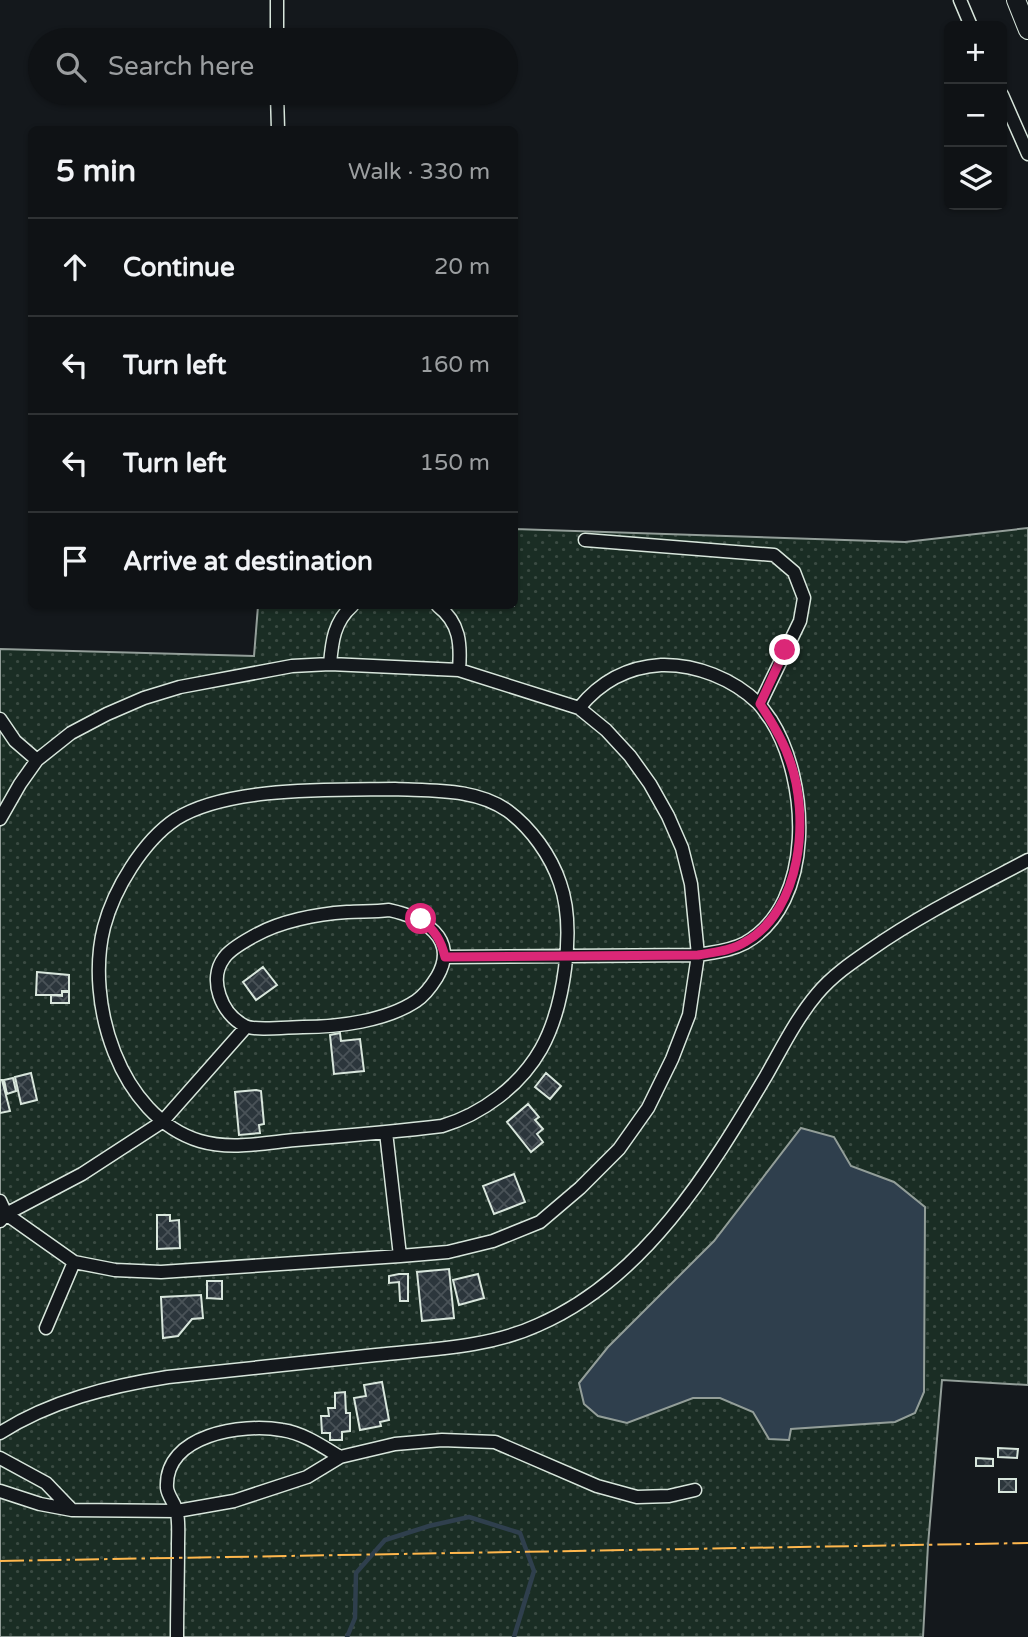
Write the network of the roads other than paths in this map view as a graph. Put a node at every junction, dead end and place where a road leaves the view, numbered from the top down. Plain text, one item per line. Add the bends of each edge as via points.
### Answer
1 (277, 0) edge
2 (960, 0) edge
3 (1016, 0) edge
4 (969, 21) edge
5 (277, 28) edge
6 (1028, 30) edge
7 (277, 105) edge
8 (1007, 106) edge
9 (278, 126) edge
10 (1028, 154) edge
11 (586, 540) dead end
12 (349, 609) edge
13 (440, 609) edge
14 (330, 664) junction
15 (459, 670) junction
16 (760, 704) junction
17 (579, 708) junction
18 (0, 719) edge
19 (37, 760) junction
20 (0, 819) edge
21 (1028, 860) edge
22 (698, 955) junction
23 (567, 956) junction
24 (445, 957) junction
25 (246, 1027) junction
26 (162, 1122) junction
27 (386, 1132) junction
28 (0, 1201) edge
29 (3, 1217) edge
30 (400, 1256) junction
31 (74, 1262) junction
32 (46, 1328) dead end
33 (0, 1433) edge
34 (340, 1457) junction
35 (0, 1458) edge
36 (695, 1490) dead end
37 (0, 1491) edge
38 (72, 1510) junction
39 (177, 1511) junction
40 (177, 1637) edge

1 - 5 street
2 - 4 street
3 - 6 main road
7 - 9 street
8 - 10 street
11 - 16 street via 774,555 794,572 804,598 800,621
12 - 14 street via 337,622
13 - 15 street via 459,633
14 - 15 street
14 - 19 street via 255,672 144,698 71,733
15 - 17 street
16 - 17 street via 707,672 670,665 620,674 591,692
16 - 22 street via 778,732 796,782 800,831 791,880 774,917 762,930 729,950
17 - 22 street via 630,756 668,816 691,884
18 - 19 street via 15,741
19 - 20 street
21 - 33 street via 901,928 842,969 789,1033 734,1129 678,1210 614,1278 579,1305 511,1336 453,1347 131,1383 74,1398
22 - 23 street
22 - 30 street via 689,1015 672,1059 648,1108 609,1159 540,1222 494,1241 449,1252
23 - 24 street
23 - 26 street via 561,884 546,856 530,830 482,798 453,792 262,794 179,817 146,846 111,906 98,976 110,1043 132,1087
23 - 27 street via 562,994 541,1050 507,1091 464,1119
24 - 25 street via 426,992 398,1010 332,1025
24 - 25 street via 434,930 407,914 348,912 291,922 255,935 225,956 218,968 221,1000
25 - 26 street
26 - 27 street via 200,1141 237,1146
26 - 29 street via 82,1174
27 - 30 street
28 - 29 street
29 - 31 street
30 - 31 street via 161,1272
31 - 32 street
34 - 36 street via 395,1444 495,1442 597,1486 637,1497
34 - 39 street via 298,1480 234,1501
34 - 39 street via 283,1430 251,1427 201,1438 182,1452 172,1468 167,1488
35 - 38 street via 46,1483
37 - 38 street
38 - 39 street
39 - 40 street

